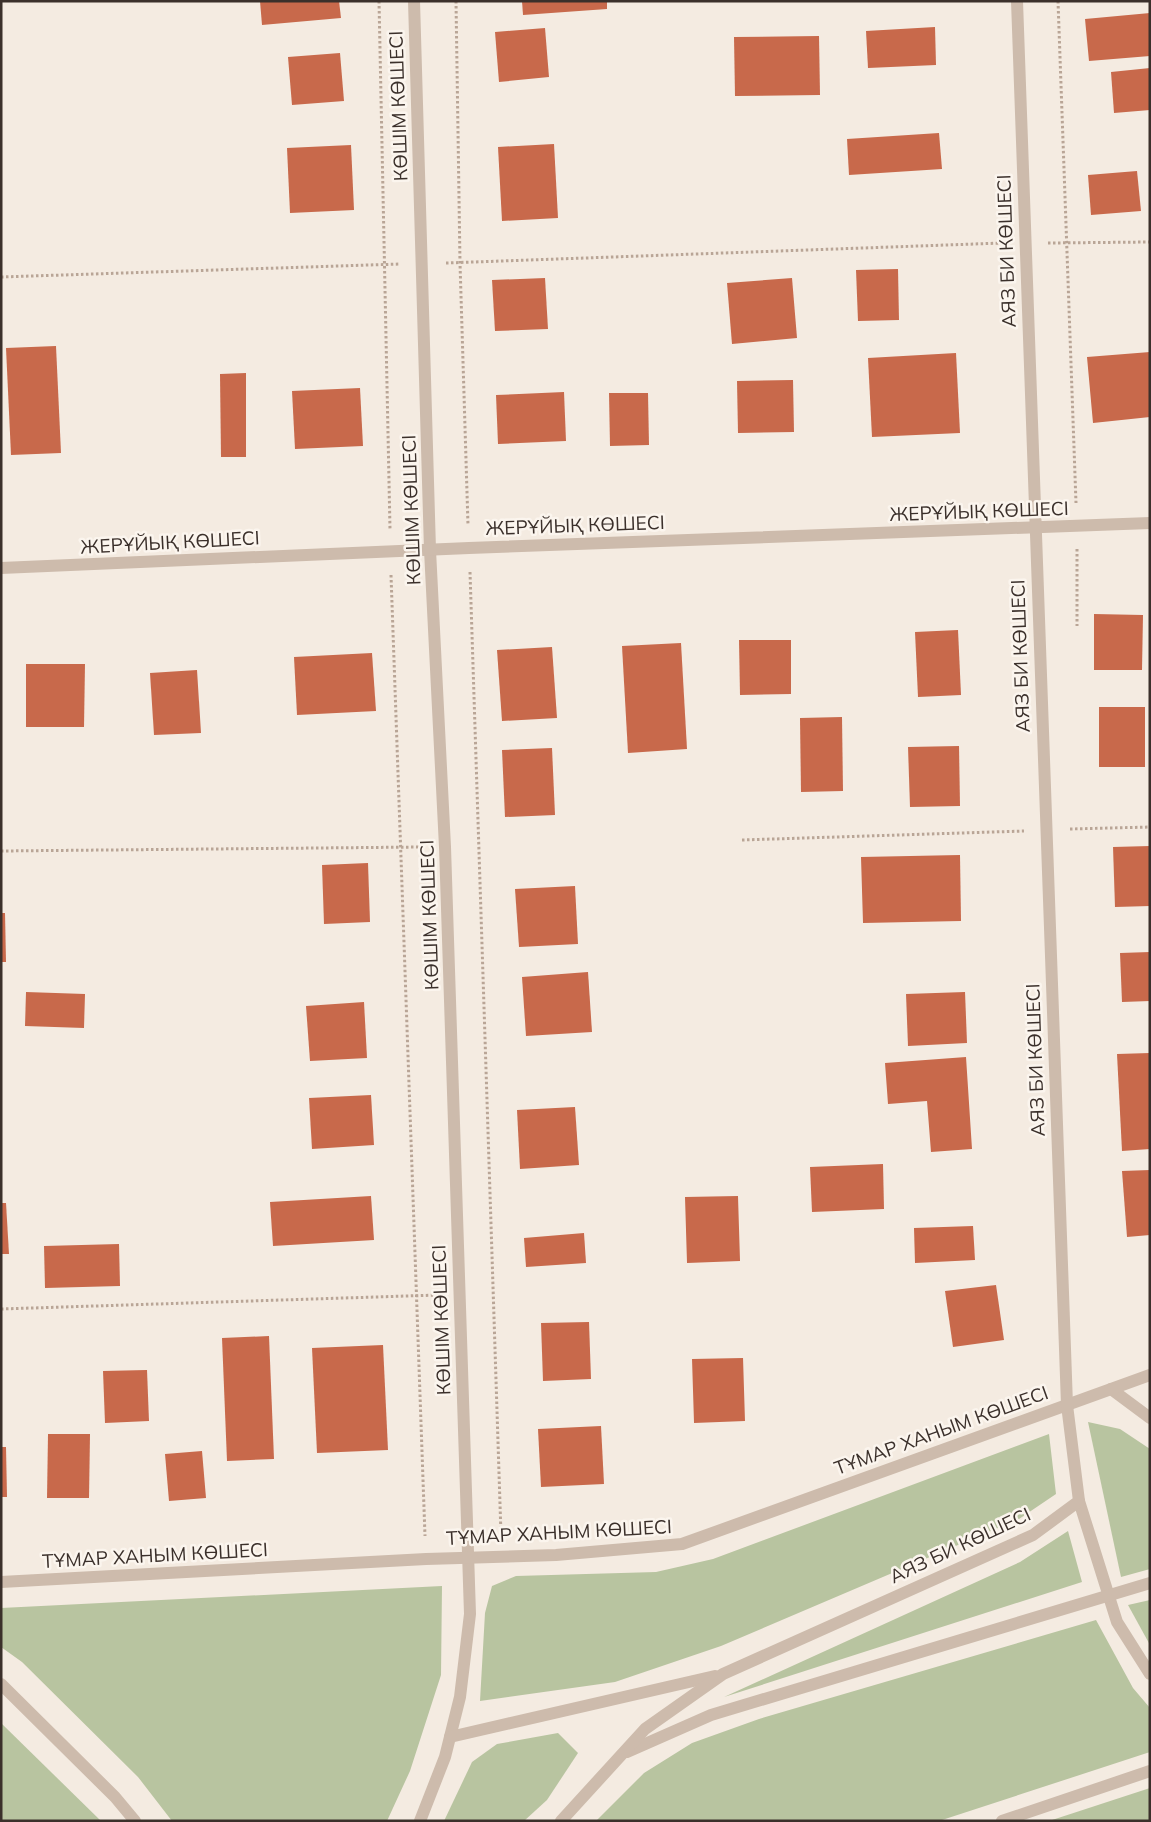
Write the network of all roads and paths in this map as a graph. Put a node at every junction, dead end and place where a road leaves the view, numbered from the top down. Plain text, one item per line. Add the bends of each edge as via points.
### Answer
1 (379, 1) edge
2 (414, 1) edge
3 (456, 1) edge
4 (1016, 1) edge
5 (1058, 1) edge
6 (1025, 242) junction
7 (1150, 242) edge
8 (1066, 244) junction
9 (422, 263) junction
10 (460, 263) junction
11 (384, 265) junction
12 (1, 277) edge
13 (1150, 523) edge
14 (1076, 526) junction
15 (1034, 527) junction
16 (469, 548) junction
17 (430, 550) junction
18 (390, 551) junction
19 (1, 568) edge
20 (1077, 626) dead end
21 (1150, 827) edge
22 (1046, 830) junction
23 (742, 840) dead end
24 (401, 846) junction
25 (446, 847) junction
26 (1, 852) edge
27 (418, 1294) junction
28 (459, 1295) junction
29 (1, 1309) edge
30 (1150, 1375) edge
31 (1111, 1389) junction
32 (1067, 1405) junction
33 (1149, 1417) edge
34 (1079, 1501) junction
35 (502, 1556) junction
36 (468, 1558) junction
37 (426, 1559) junction
38 (1, 1582) edge
39 (1150, 1583) edge
40 (1109, 1595) junction
41 (723, 1674) junction
42 (1150, 1674) edge
43 (1, 1684) edge
44 (450, 1737) junction
45 (622, 1755) junction
46 (1150, 1771) edge
47 (135, 1821) edge
48 (420, 1821) edge
49 (561, 1821) edge
50 (1002, 1821) edge

1 - 11 path
2 - 9 street, КӨШІМ КӨШЕСІ
3 - 10 path
4 - 6 street, АЯЗ БИ КӨШЕСІ
5 - 8 path
6 - 8 path
6 - 10 path
6 - 15 street, АЯЗ БИ КӨШЕСІ
7 - 8 path
8 - 14 path
9 - 10 path
9 - 11 path
9 - 17 street, КӨШІМ КӨШЕСІ
10 - 16 path
11 - 12 path
11 - 18 path
13 - 14 street, ЖЕРҰЙЫҚ КӨШЕСІ
14 - 15 street, ЖЕРҰЙЫҚ КӨШЕСІ
14 - 20 path
15 - 16 street, ЖЕРҰЙЫҚ КӨШЕСІ
15 - 22 street, АЯЗ БИ КӨШЕСІ
16 - 17 street, ЖЕРҰЙЫҚ КӨШЕСІ
16 - 35 path
17 - 18 street, ЖЕРҰЙЫҚ КӨШЕСІ
17 - 25 street, КӨШІМ КӨШЕСІ
18 - 19 street, ЖЕРҰЙЫҚ КӨШЕСІ
18 - 24 path
21 - 22 path
22 - 23 path
22 - 32 street, АЯЗ БИ КӨШЕСІ
24 - 25 path
24 - 26 path
24 - 27 path
25 - 28 street, КӨШІМ КӨШЕСІ
27 - 28 path
27 - 29 path
27 - 37 path
28 - 36 street, КӨШІМ КӨШЕСІ
30 - 31 street, ТҰМАР ХАНЫМ КӨШЕСІ
31 - 32 street, ТҰМАР ХАНЫМ КӨШЕСІ
31 - 33 street
32 - 34 street, АЯЗ БИ КӨШЕСІ
32 - 35 street, ТҰМАР ХАНЫМ КӨШЕСІ via 682,1544 556,1556
34 - 40 street
34 - 41 street, АЯЗ БИ КӨШЕСІ via 1033,1535
35 - 36 street, ТҰМАР ХАНЫМ КӨШЕСІ
36 - 37 street, ТҰМАР ХАНЫМ КӨШЕСІ
36 - 44 street, КӨШІМ КӨШЕСІ via 470,1614 466,1660
37 - 38 street, ТҰМАР ХАНЫМ КӨШЕСІ
39 - 40 street
40 - 42 street via 1117,1622
40 - 45 street via 711,1715
41 - 44 street
41 - 45 street, АЯЗ БИ КӨШЕСІ via 645,1729
43 - 47 street
44 - 48 street, КӨШІМ КӨШЕСІ
45 - 49 street, АЯЗ БИ КӨШЕСІ
46 - 50 street

